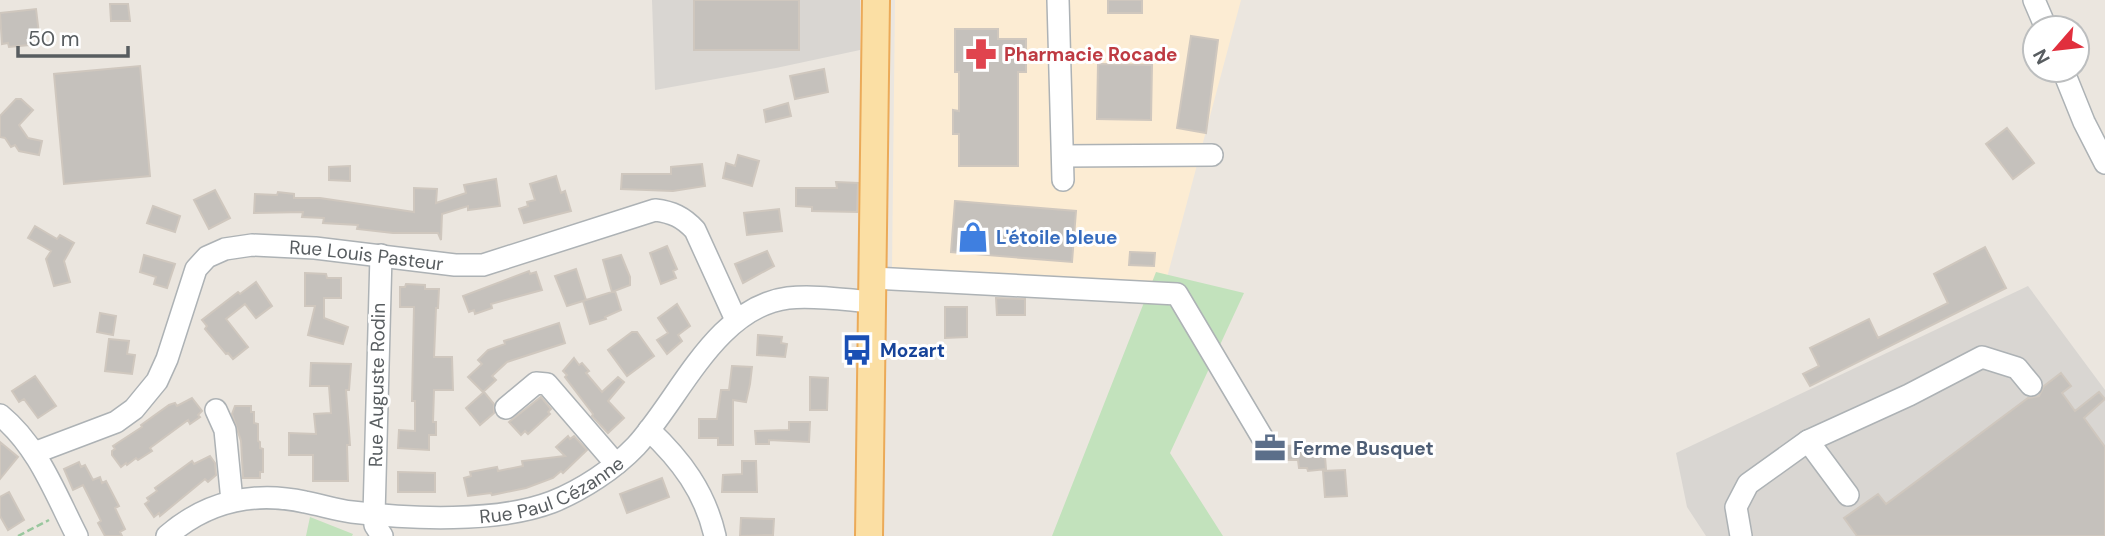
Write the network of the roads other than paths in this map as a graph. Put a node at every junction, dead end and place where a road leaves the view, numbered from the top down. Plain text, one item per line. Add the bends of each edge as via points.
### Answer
1 (876, 0) edge
2 (1058, 0) edge
3 (2069, 84) edge
4 (1212, 155) dead end
5 (1063, 156) junction
6 (2105, 163) edge
7 (1063, 180) dead end
8 (381, 255) junction
9 (873, 290) junction
10 (736, 320) junction
11 (2031, 385) dead end
12 (506, 408) dead end
13 (216, 410) dead end
14 (0, 415) edge
15 (649, 430) junction
16 (1262, 438) dead end
17 (1808, 441) junction
18 (34, 453) junction
19 (616, 464) junction
20 (1848, 495) dead end
21 (232, 501) junction
22 (374, 514) junction
23 (77, 536) edge
24 (167, 536) edge
25 (382, 536) edge
26 (715, 536) edge
27 (869, 536) edge
28 (1741, 536) edge

1 - 9 main road
2 - 5 street
3 - 6 street
4 - 5 street
5 - 7 street
8 - 10 street, Rue Louis Pasteur via 483,265 647,212 670,212 695,230
8 - 18 street, Rue Louis Pasteur via 252,245 207,257 196,269 157,381 134,409 116,422
8 - 22 street, Rue Auguste Rodin
9 - 10 street, Rue Paul Cézanne via 786,298
9 - 16 street, Rue Paul Cézanne via 1177,294
9 - 27 main road
10 - 15 street, Rue Paul Cézanne
11 - 17 street via 2018,368 1983,357
12 - 19 street via 536,383 547,384
13 - 21 street via 225,430
14 - 18 street
15 - 19 street, Rue Paul Cézanne
15 - 26 street via 692,477
17 - 20 street
17 - 28 street via 1748,484 1736,507
18 - 23 street
19 - 22 street, Rue Paul Cézanne via 553,501 516,512 484,516
21 - 22 street, Rue Paul Cézanne via 267,496
21 - 24 street, Rue Paul Cézanne via 202,512
22 - 25 street

